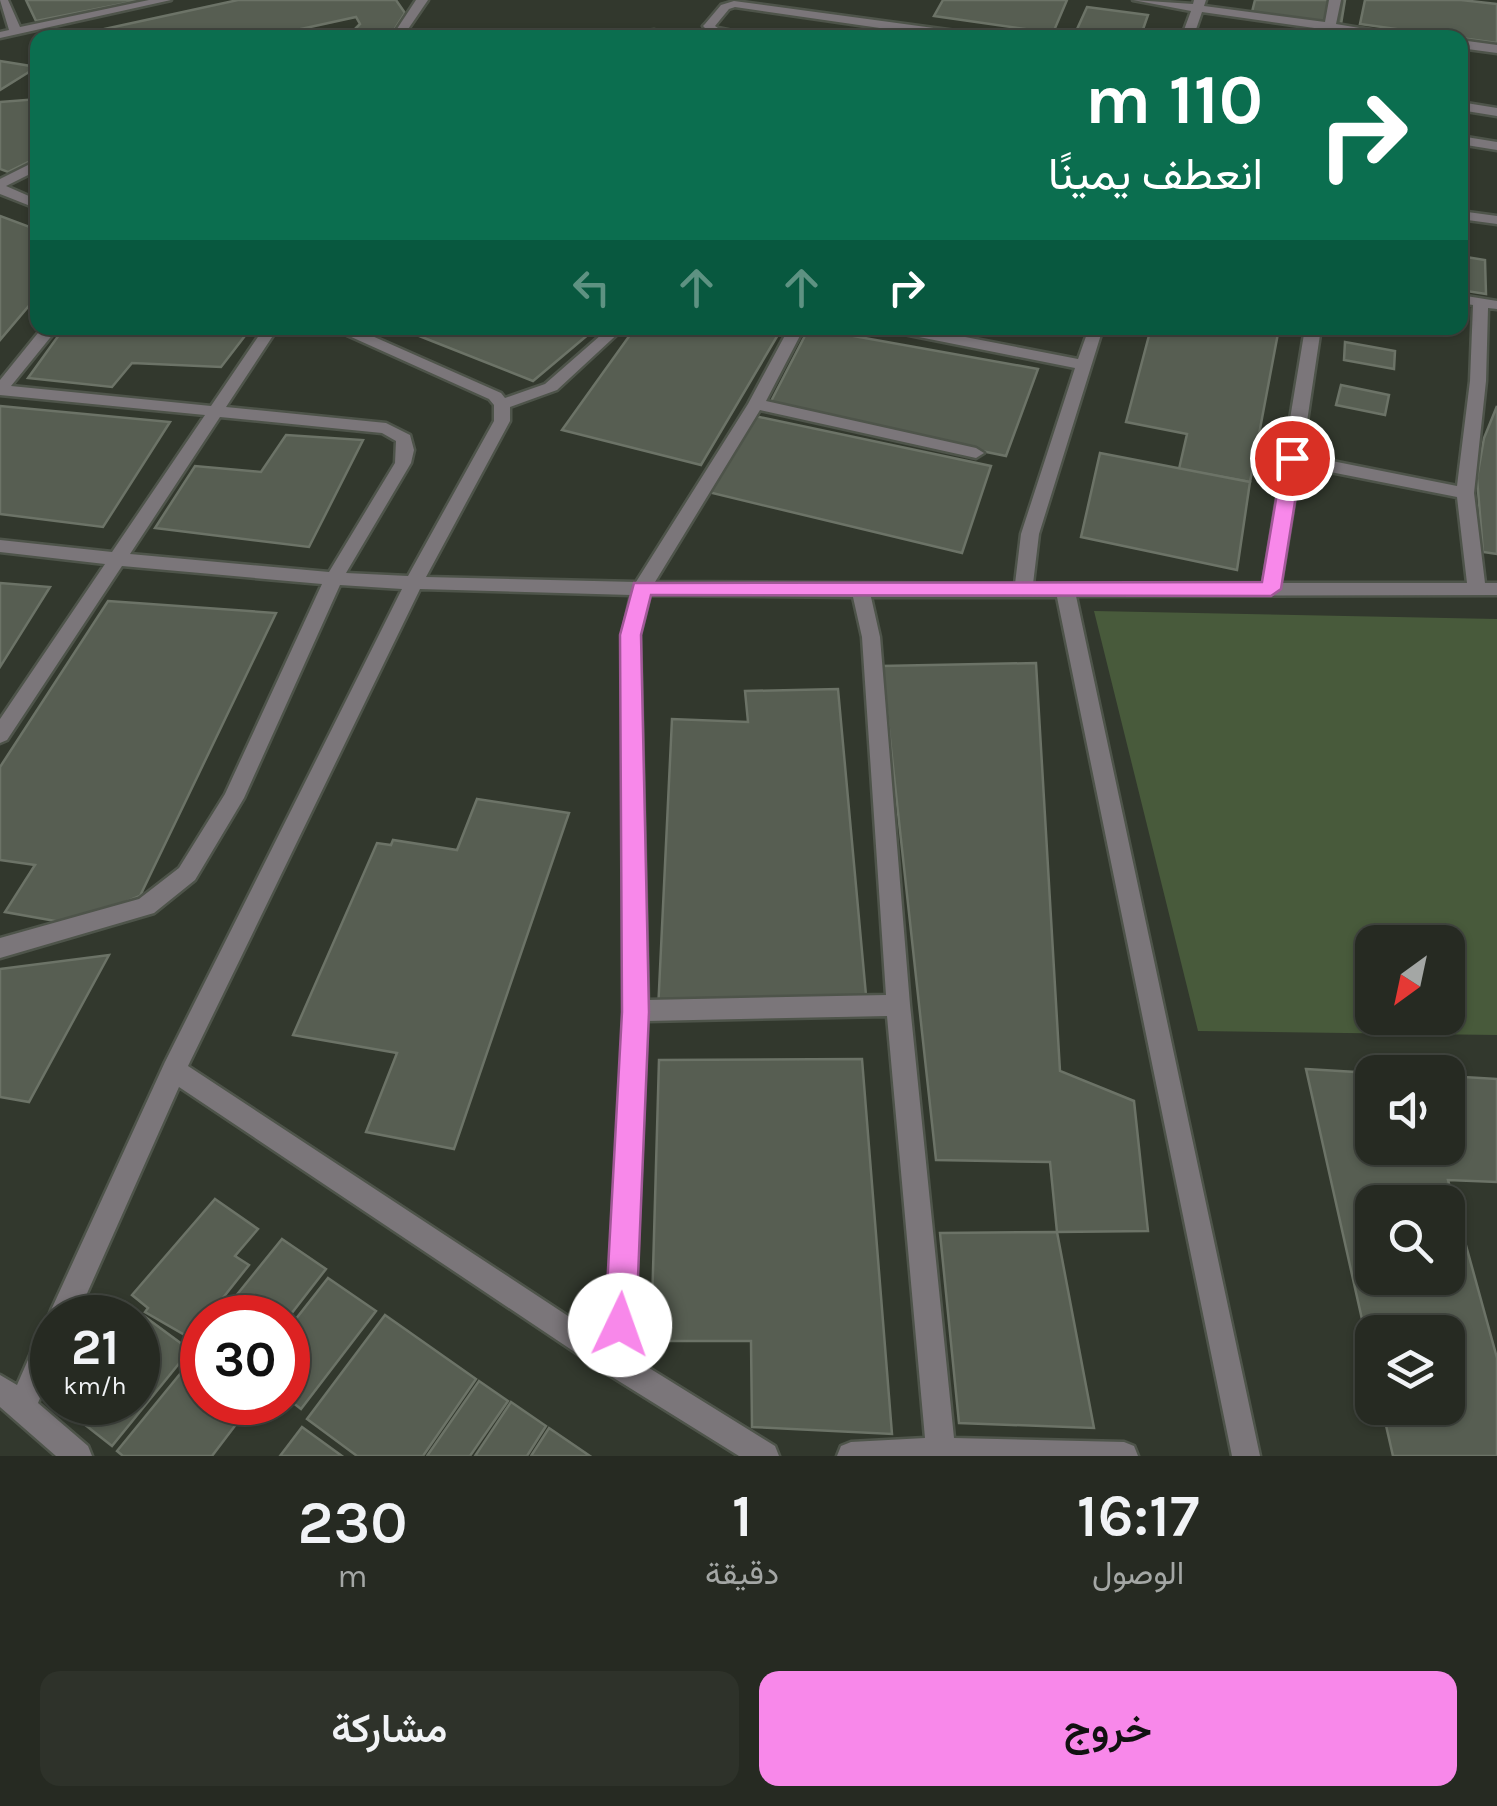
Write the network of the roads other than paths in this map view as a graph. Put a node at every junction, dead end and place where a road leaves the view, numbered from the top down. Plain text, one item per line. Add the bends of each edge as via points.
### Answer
1 (2, 0) edge
2 (165, 0) edge
3 (422, 0) edge
4 (1139, 0) edge
5 (1336, 0) edge
6 (1198, 4) edge
7 (1330, 26) junction
8 (401, 30) edge
9 (713, 30) edge
10 (921, 30) edge
11 (1190, 30) edge
12 (1358, 30) edge
13 (16, 32) junction
14 (0, 35) edge
15 (1468, 45) edge
16 (1497, 49) edge
17 (1468, 107) edge
18 (1497, 112) edge
19 (1468, 141) edge
20 (1497, 146) edge
21 (30, 169) edge
22 (0, 187) edge
23 (30, 201) edge
24 (1468, 215) edge
25 (1497, 220) edge
26 (1489, 304) edge
27 (44, 335) edge
28 (266, 335) edge
29 (359, 335) edge
30 (609, 335) edge
31 (793, 335) edge
32 (933, 335) edge
33 (1094, 335) edge
34 (1312, 335) edge
35 (1084, 366) junction
36 (1497, 370) edge
37 (1478, 381) junction
38 (0, 390) edge
39 (502, 404) junction
40 (756, 404) junction
41 (217, 412) junction
42 (976, 453) dead end
43 (1292, 458) junction
44 (1464, 493) junction
45 (0, 546) edge
46 (119, 558) junction
47 (334, 579) junction
48 (414, 583) junction
49 (642, 588) junction
50 (860, 588) junction
51 (1023, 588) junction
52 (1065, 589) junction
53 (1271, 589) junction
54 (1477, 589) junction
55 (1497, 589) edge
56 (0, 736) edge
57 (0, 948) edge
58 (898, 1005) junction
59 (636, 1012) junction
60 (174, 1070) junction
61 (72, 1295) edge
62 (618, 1364) junction
63 (30, 1369) edge
64 (10, 1398) edge
65 (941, 1452) junction
66 (78, 1456) edge
67 (765, 1456) edge
68 (851, 1456) edge
69 (1124, 1456) edge
70 (1246, 1456) edge

1 - 13 street
2 - 13 street
3 - 8 street
4 - 6 street
5 - 7 street
6 - 7 street
6 - 11 street
7 - 12 street
9 - 10 street via 709,26 734,4
13 - 14 street
15 - 16 street
17 - 18 street
19 - 20 street
21 - 22 street
22 - 23 street
24 - 25 street
26 - 37 street
27 - 38 street
28 - 41 street
29 - 39 street
30 - 39 street via 550,388
31 - 40 street
32 - 35 street
33 - 35 street
34 - 43 street
35 - 51 street via 1030,534
36 - 37 street
37 - 44 street
38 - 41 street
39 - 48 street via 502,421
40 - 42 street
40 - 49 street
41 - 46 street
41 - 47 street via 386,428 404,439 402,463
43 - 44 street
43 - 53 street
44 - 54 street
45 - 46 street
46 - 47 street
46 - 56 street
47 - 48 street
47 - 57 street via 234,798 187,874 146,906
48 - 49 street
48 - 60 street
49 - 50 street
49 - 59 street via 631,635
50 - 51 street
50 - 58 street via 871,636
51 - 52 street
52 - 53 street
52 - 70 street
53 - 54 street
54 - 55 street
58 - 59 street
58 - 65 street
59 - 62 street
60 - 61 street
60 - 62 street
62 - 67 street
63 - 64 street
64 - 66 street
65 - 68 street
65 - 69 street

